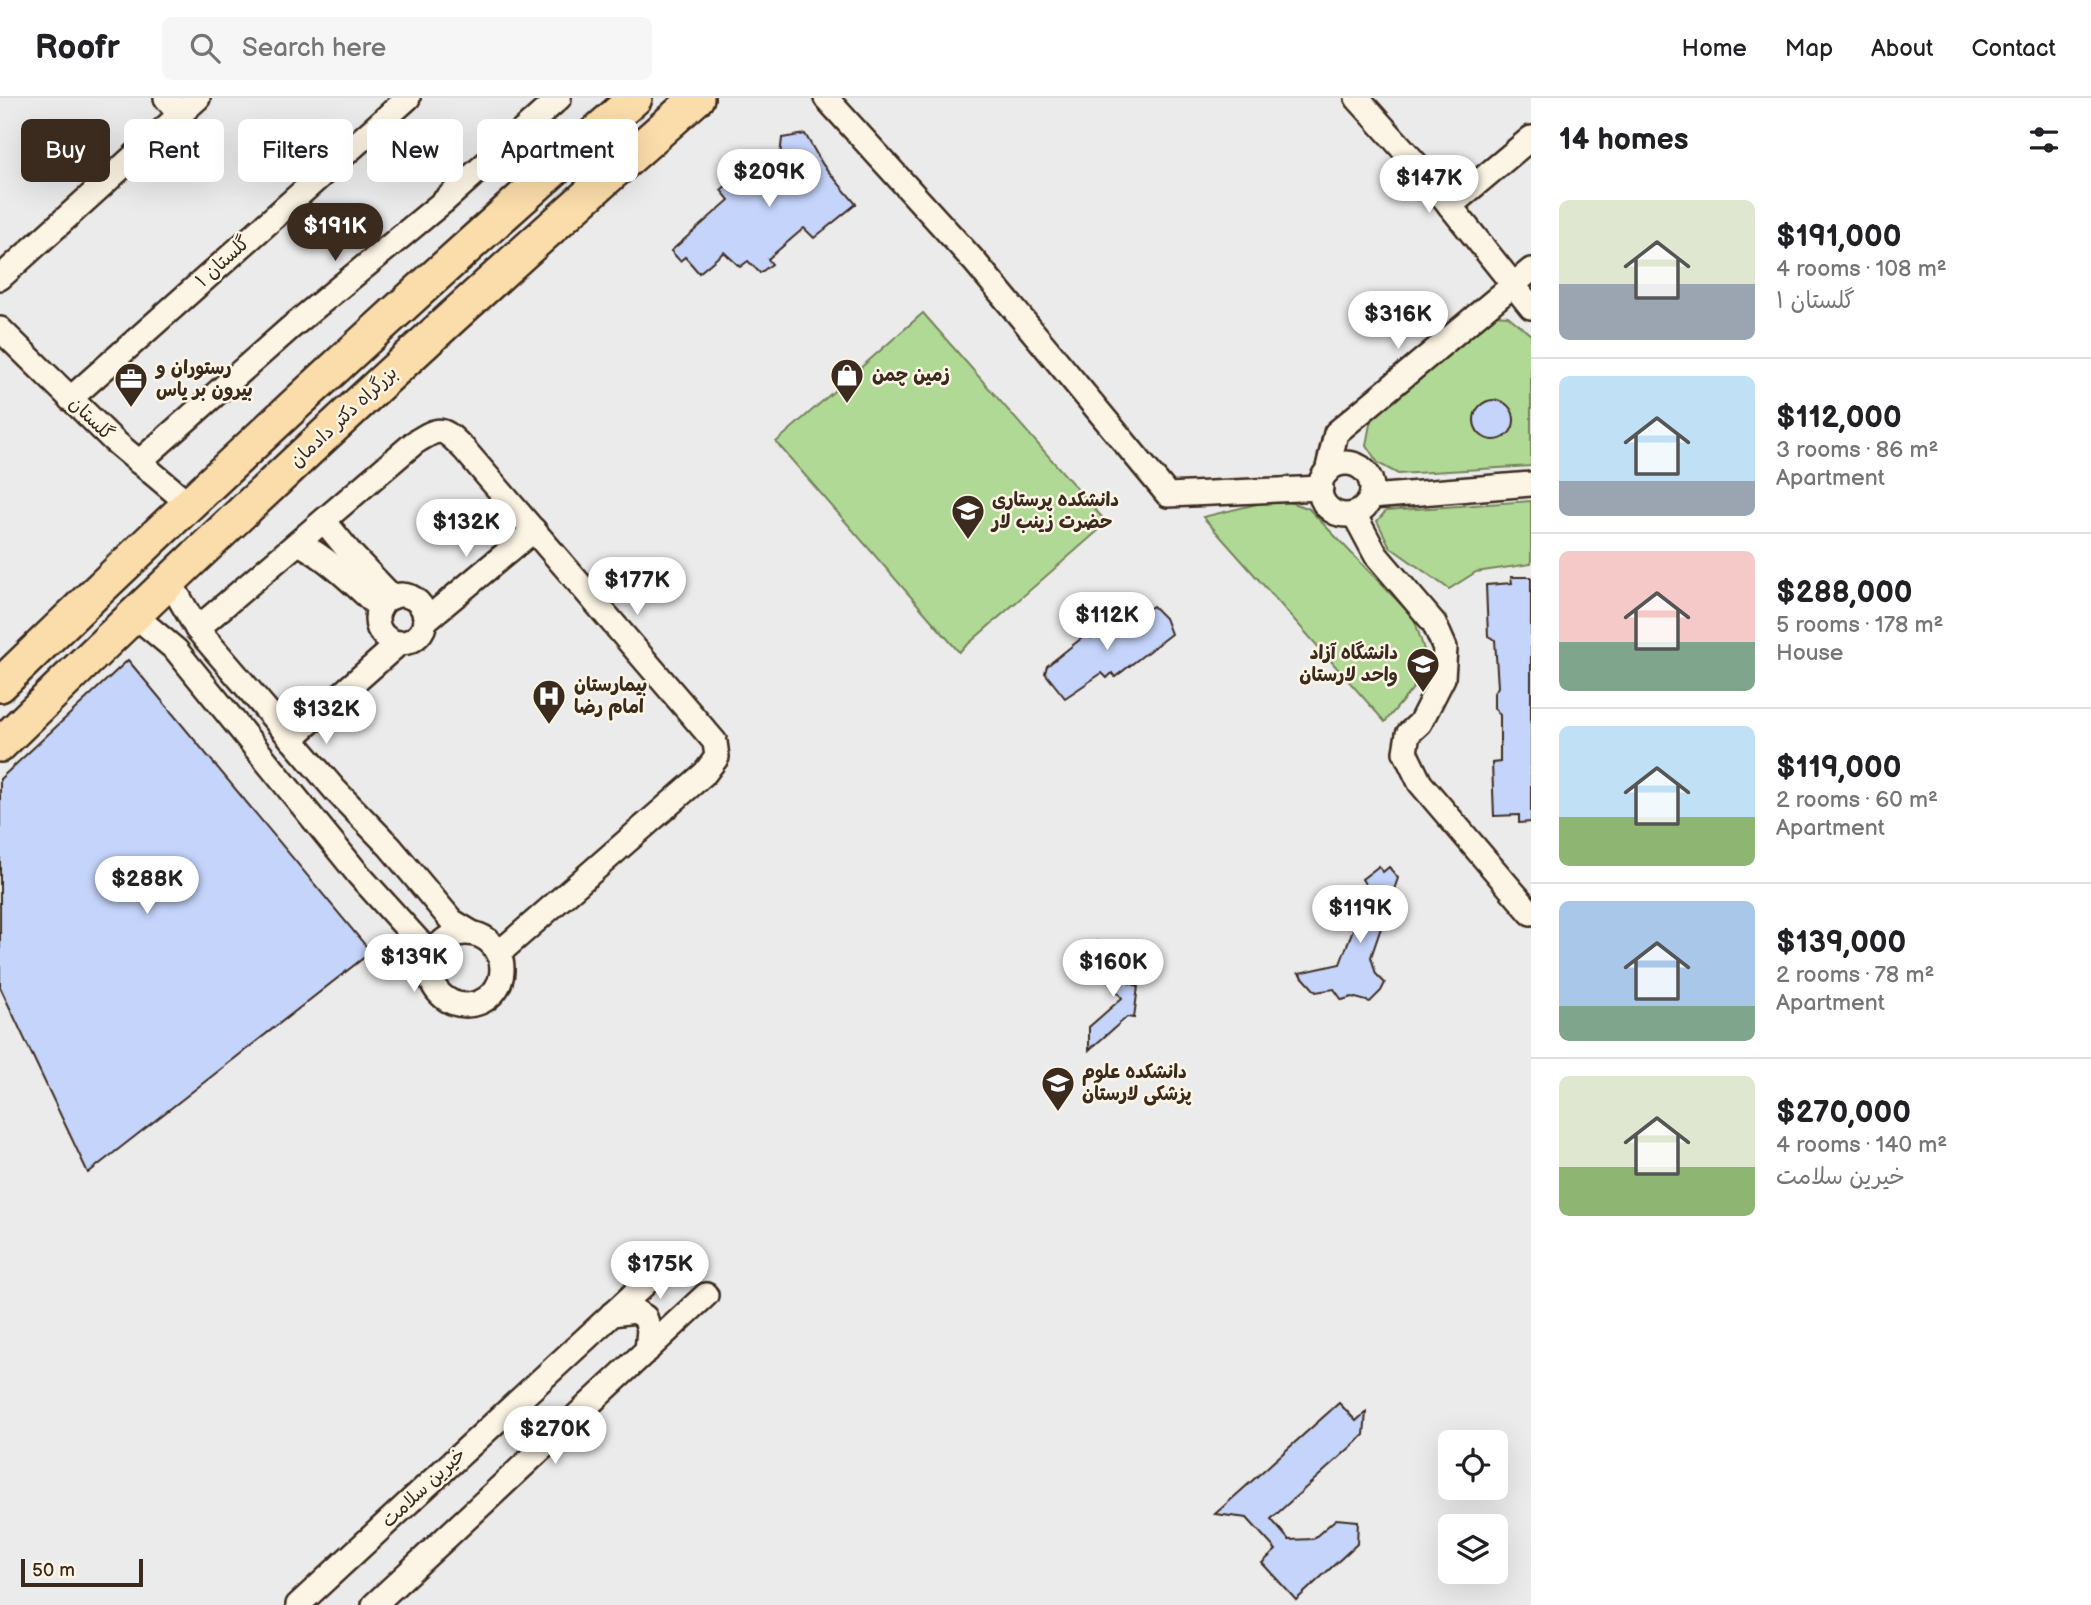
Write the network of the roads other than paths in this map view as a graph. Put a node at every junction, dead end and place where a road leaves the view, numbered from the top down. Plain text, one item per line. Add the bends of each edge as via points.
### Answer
1 (198, 98) edge
2 (408, 98) edge
3 (559, 98) edge
4 (635, 98) edge
5 (697, 98) edge
6 (827, 98) edge
7 (1357, 98) edge
8 (173, 106) edge
9 (1531, 138) edge
10 (535, 186) junction
11 (1450, 206) junction
12 (562, 217) junction
13 (1531, 270) edge
14 (0, 278) edge
15 (1513, 285) junction
16 (1531, 307) edge
17 (0, 329) edge
18 (70, 399) junction
19 (139, 462) junction
20 (1324, 480) junction
21 (1531, 484) edge
22 (1371, 497) junction
23 (188, 503) junction
24 (1354, 514) junction
25 (325, 522) junction
26 (534, 530) junction
27 (299, 543) junction
28 (169, 580) junction
29 (386, 602) junction
30 (133, 614) junction
31 (425, 621) junction
32 (197, 629) junction
33 (398, 643) junction
34 (0, 685) edge
35 (291, 738) junction
36 (0, 745) edge
37 (1531, 913) edge
38 (472, 933) junction
39 (499, 953) junction
40 (432, 956) junction
41 (674, 1257) dead end
42 (706, 1295) dead end
43 (612, 1314) junction
44 (648, 1350) junction
45 (298, 1605) edge
46 (374, 1605) edge

1 - 8 street
2 - 18 street, گلستان ۱
3 - 19 street
4 - 10 highway
5 - 12 highway, بزرگراه دکتر دادمان
6 - 20 street via 975,262 1168,495
7 - 11 street
8 - 14 street
9 - 11 street
10 - 12 highway
10 - 23 highway
11 - 15 street
12 - 28 highway, بزرگراه دکتر دادمان
13 - 15 street
15 - 16 street
15 - 20 street via 1336,433
17 - 18 street, گلستان
18 - 19 street, گلستان
19 - 23 street, گلستان
20 - 22 street via 1342,464 1359,467 1370,481
20 - 24 street via 1321,496 1330,510
21 - 22 street
22 - 24 street
23 - 34 highway
24 - 37 street via 1376,555 1434,622 1445,648 1443,678 1420,723 1408,734 1405,752 1420,783
25 - 26 street via 414,443 435,430 446,431 464,449
25 - 27 street
25 - 29 street
26 - 31 street
26 - 39 street via 715,742 717,757 705,773
27 - 29 street
27 - 32 street
28 - 30 highway, بزرگراه دکتر دادمان
28 - 32 street
29 - 31 street via 400,595 415,599
29 - 33 street via 377,615 379,631
30 - 36 highway, بزرگراه دکتر دادمان
30 - 40 street via 176,650 358,874
31 - 33 street via 419,635
32 - 35 street
33 - 35 street
35 - 38 street via 452,921
38 - 39 street via 483,936
38 - 40 street via 448,937
39 - 40 street via 503,964 498,986 491,996 470,1005 446,999 437,991 430,968
41 - 43 street, خیرین سلامت
42 - 44 street
43 - 44 street via 635,1311 645,1317
43 - 45 street, خیرین سلامت
44 - 46 street

